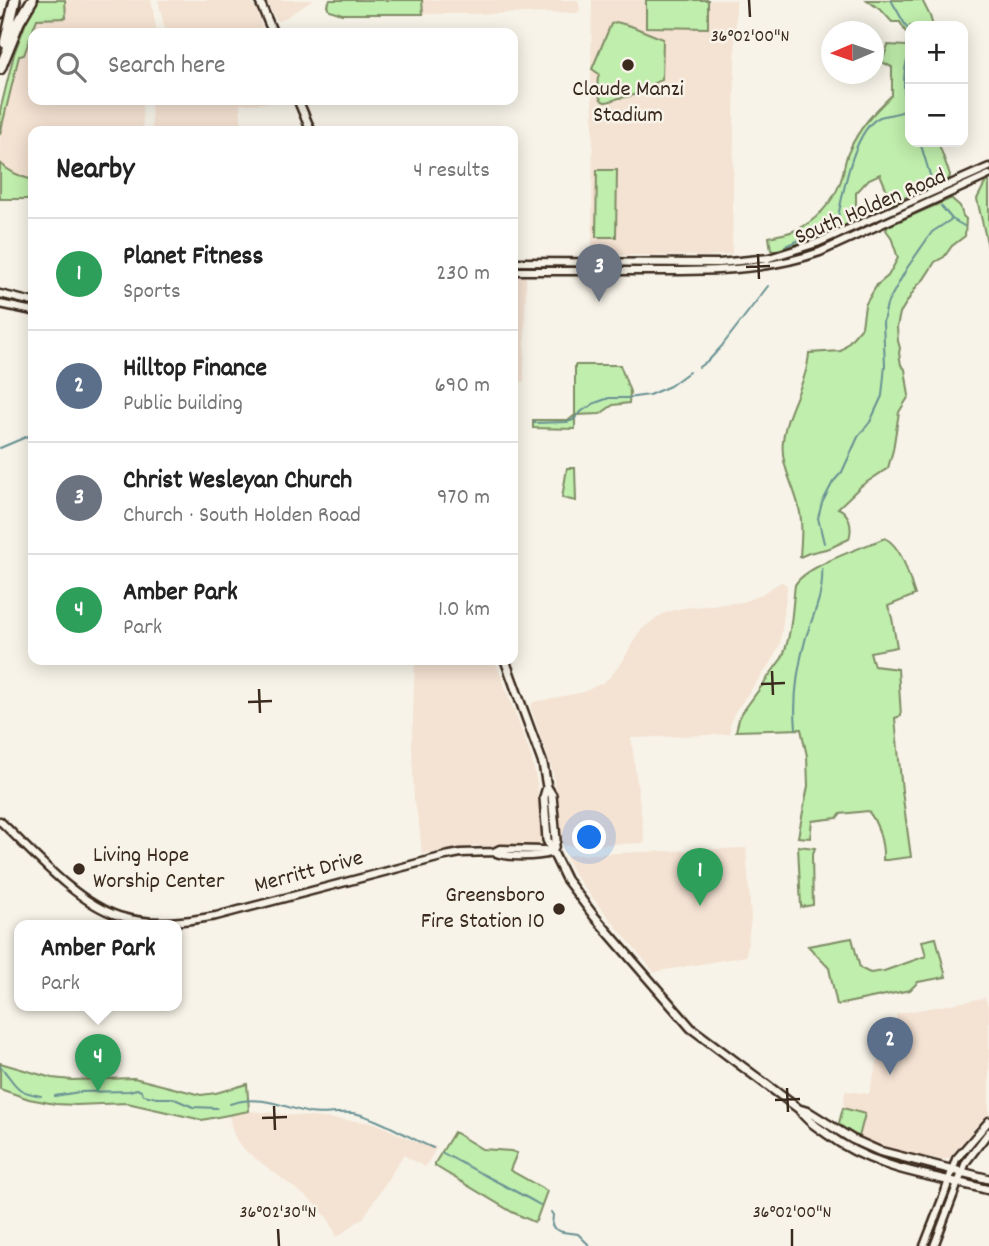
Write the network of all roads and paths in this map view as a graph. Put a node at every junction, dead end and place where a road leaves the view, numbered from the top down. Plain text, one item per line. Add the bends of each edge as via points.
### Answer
1 (3, 0) edge
2 (15, 0) edge
3 (32, 0) edge
4 (259, 0) edge
5 (0, 13) edge
6 (270, 28) edge
7 (0, 67) edge
8 (300, 105) edge
9 (309, 126) edge
10 (989, 167) edge
11 (989, 175) edge
12 (518, 262) edge
13 (518, 271) edge
14 (0, 294) edge
15 (28, 301) edge
16 (0, 304) edge
17 (28, 310) edge
18 (507, 665) edge
19 (0, 821) edge
20 (553, 852) junction
21 (139, 920) edge
22 (182, 921) edge
23 (799, 1109) junction
24 (989, 1121) edge
25 (989, 1132) edge
26 (952, 1170) junction
27 (961, 1172) junction
28 (989, 1179) edge
29 (949, 1181) junction
30 (958, 1183) junction
31 (989, 1190) edge
32 (924, 1246) edge
33 (934, 1246) edge

1 - 5 highway
2 - 7 highway
3 - 7 highway
4 - 6 main road
8 - 9 main road
10 - 12 main road, South Holden Road via 817,243 769,258 719,263
11 - 13 main road, South Holden Road via 828,249 771,266 719,271
14 - 15 main road
16 - 17 main road
18 - 20 main road via 552,795
19 - 21 main road, Merritt Drive via 88,901 118,916
20 - 22 main road, Merritt Drive via 500,849 445,856
20 - 23 main road via 593,915 690,1027
23 - 26 main road via 870,1148
23 - 29 main road via 805,1118 857,1153
24 - 26 main road via 958,1156
25 - 27 main road
26 - 27 main road
26 - 29 main road
27 - 28 main road
27 - 30 main road
29 - 30 main road
29 - 32 main road
30 - 31 main road
30 - 33 main road

